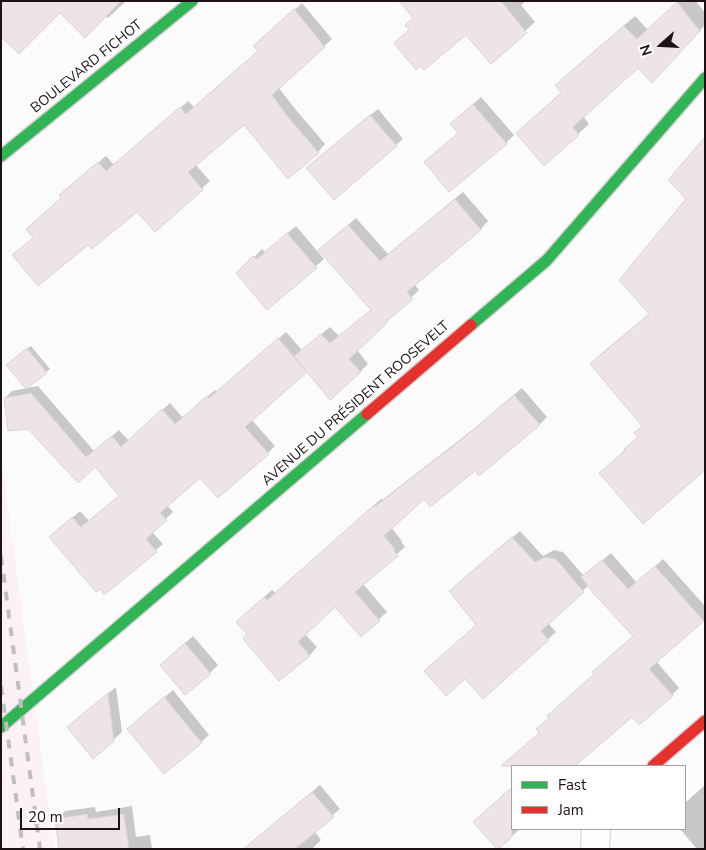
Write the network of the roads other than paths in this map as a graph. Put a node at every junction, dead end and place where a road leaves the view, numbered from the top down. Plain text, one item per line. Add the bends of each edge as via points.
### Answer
1 (192, 1) edge
2 (705, 78) edge
3 (1, 156) edge
4 (705, 721) edge
5 (1, 727) edge
6 (654, 765) edge
7 (596, 830) edge
8 (595, 849) edge

1 - 3 street, BOULEVARD FICHOT
2 - 5 street, AVENUE DU PRÉSIDENT ROOSEVELT via 547,260
4 - 6 street
7 - 8 street

